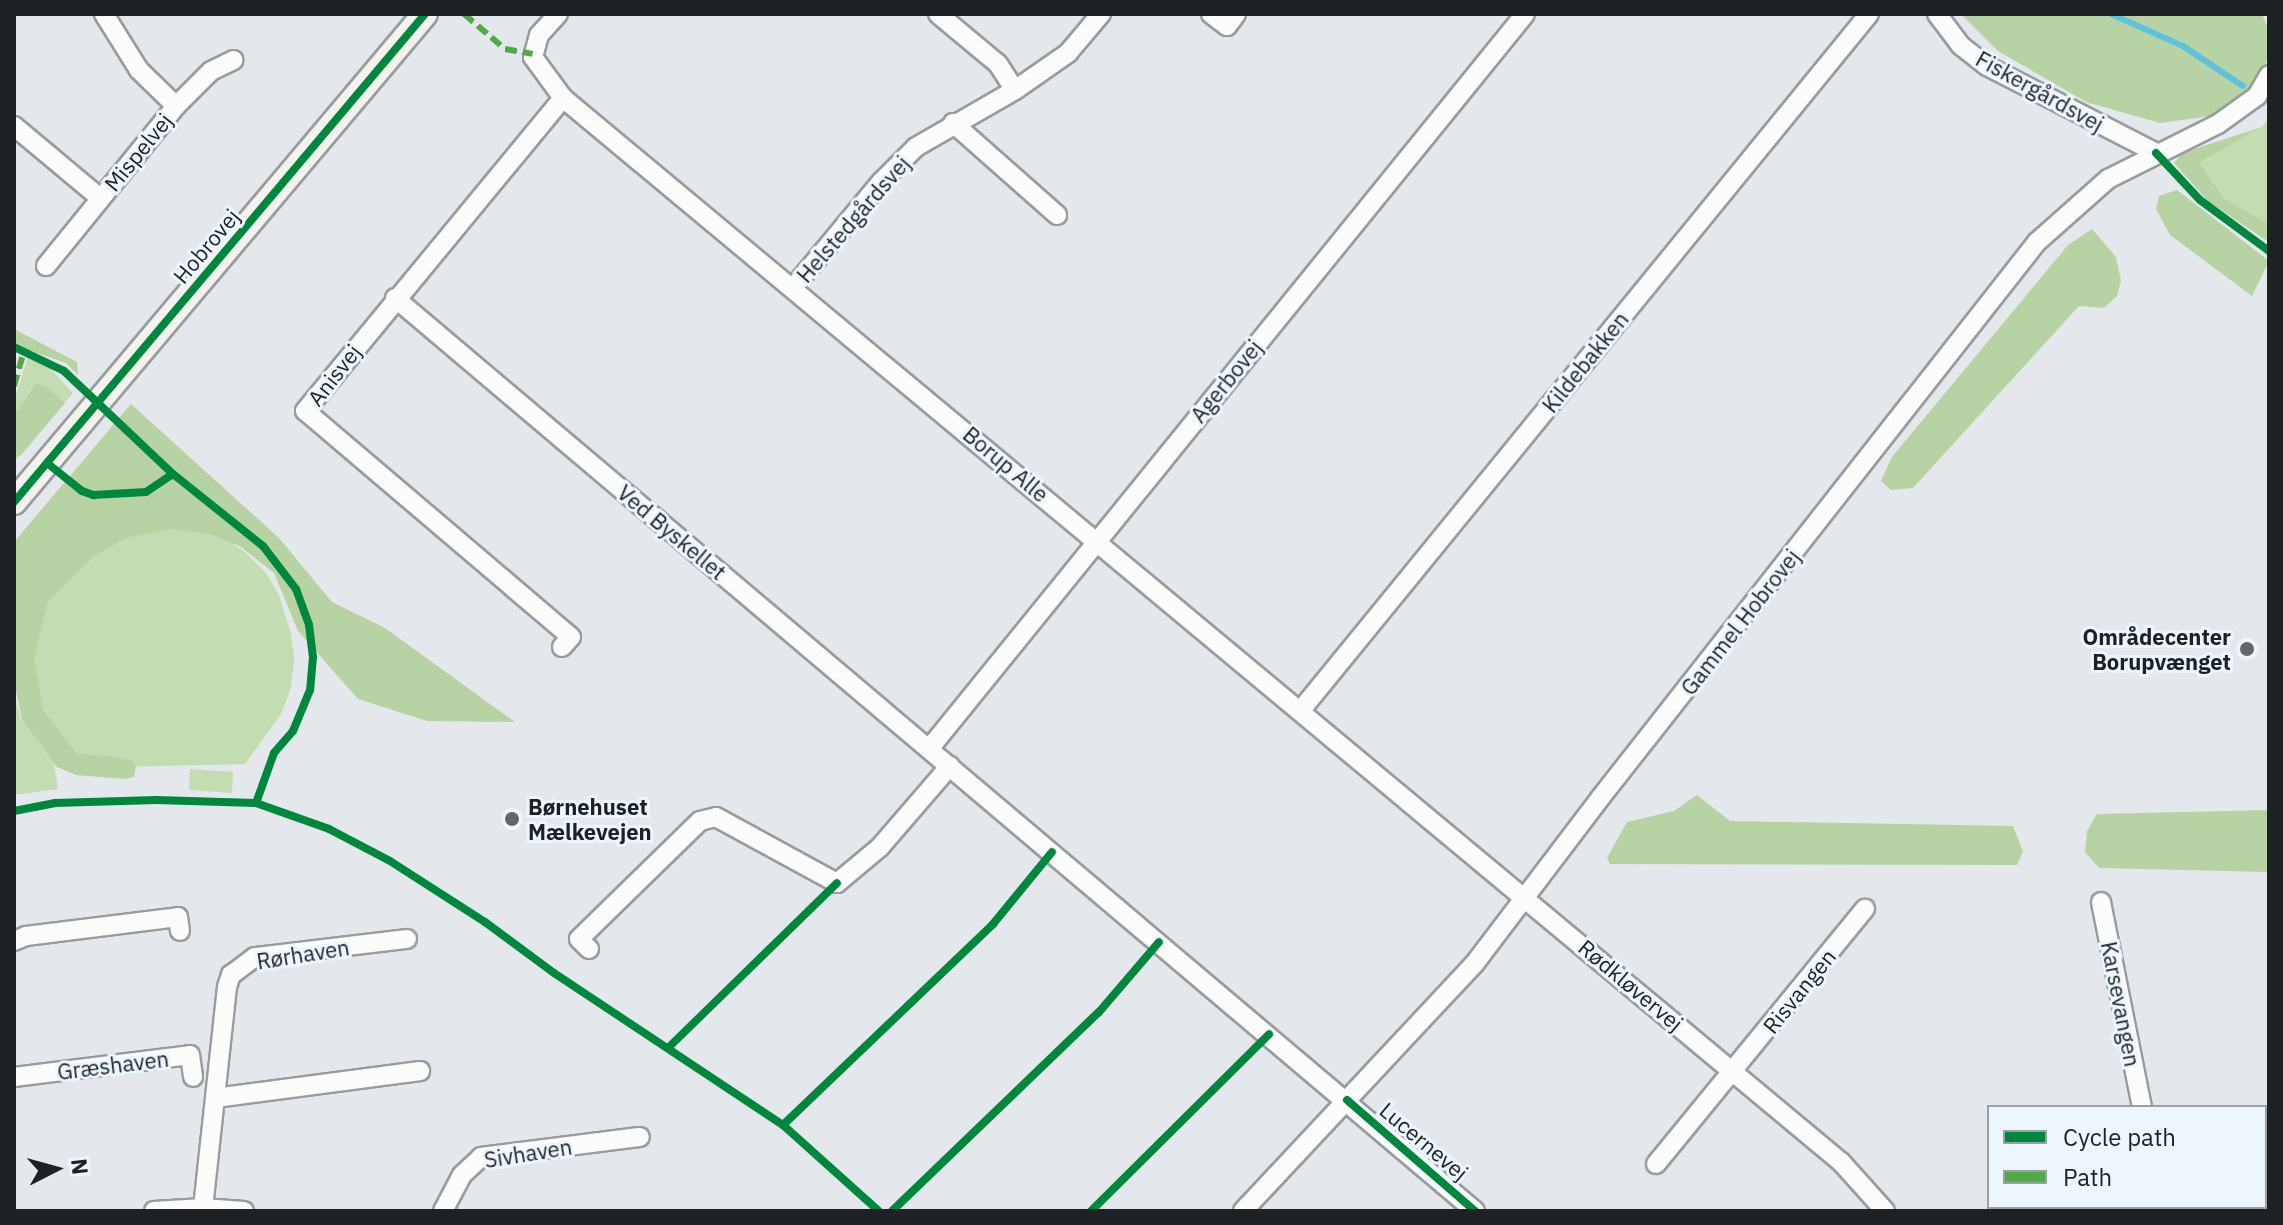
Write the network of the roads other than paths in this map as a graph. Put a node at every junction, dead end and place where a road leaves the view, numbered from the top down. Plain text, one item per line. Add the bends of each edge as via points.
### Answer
1 (104, 14) edge
2 (425, 14) edge
3 (558, 14) edge
4 (938, 14) edge
5 (1101, 14) edge
6 (1211, 14) edge
7 (1236, 14) edge
8 (1525, 14) edge
9 (1869, 14) edge
10 (1937, 14) edge
11 (234, 60) dead end
12 (2269, 75) edge
13 (1015, 90) junction
14 (563, 98) junction
15 (176, 106) junction
16 (953, 123) junction
17 (14, 126) edge
18 (2156, 153) junction
19 (100, 198) junction
20 (1057, 215) dead end
21 (46, 266) dead end
22 (793, 288) junction
23 (395, 298) junction
24 (14, 502) edge
25 (1097, 540) junction
26 (562, 647) dead end
27 (1301, 710) junction
28 (929, 749) junction
29 (950, 766) junction
30 (1526, 899) junction
31 (2101, 902) dead end
32 (1865, 909) dead end
33 (180, 931) dead end
34 (407, 939) dead end
35 (14, 941) edge
36 (589, 949) dead end
37 (420, 1071) dead end
38 (1734, 1073) junction
39 (14, 1077) edge
40 (193, 1077) dead end
41 (215, 1098) junction
42 (1347, 1100) junction
43 (2142, 1105) edge
44 (640, 1137) dead end
45 (1656, 1164) dead end
46 (203, 1208) junction
47 (154, 1211) edge
48 (244, 1211) edge
49 (443, 1211) edge
50 (1243, 1211) edge
51 (1475, 1211) edge
52 (1885, 1211) edge

1 - 15 street, Mispelvej via 139,70
2 - 24 main road, Hobrovej
3 - 14 street, Borup Alle via 539,35 533,57
4 - 13 street via 998,64
5 - 13 street, Helstedgårdsvej via 1068,53
6 - 7 street via 1227,26
8 - 25 street, Agerbovej
9 - 27 street, Kildebakken
10 - 18 street, Fiskergårdsvej via 1960,45 1987,66
11 - 15 street, Mispelvej via 211,71
12 - 18 street, Gammel Hobrovej via 2257,96 2218,124
13 - 16 street, Helstedgårdsvej
14 - 22 street, Borup Alle
14 - 23 street, Anisvej
15 - 19 street, Mispelvej
16 - 20 street
16 - 22 street, Helstedgårdsvej via 916,147 881,182
17 - 19 street, Mispelvej
18 - 30 street, Gammel Hobrovej via 2108,179 2037,242
19 - 21 street, Mispelvej
22 - 25 street, Borup Alle
23 - 26 street, Anisvej via 305,411 571,637
23 - 28 street, Ved Byskellet
25 - 27 street, Borup Alle
25 - 28 street, Agerbovej
27 - 30 street, Borup Alle
28 - 29 street, Ved Byskellet
29 - 36 street via 880,847 837,883 716,817 700,821 579,939
29 - 42 street, Ved Byskellet
30 - 38 street, Rødkløvervej
30 - 42 street, Gammel Hobrovej via 1475,963
31 - 43 street, Karsevangen
32 - 38 street, Risvangen
33 - 35 street via 178,917
34 - 41 street, Rørhaven via 255,957 241,965 227,987
37 - 41 street
38 - 45 street
38 - 52 street, Rødkløvervej via 1841,1162
39 - 40 street, Græshaven via 190,1055
41 - 46 street, Rørhaven
42 - 50 street, Gammel Hobrovej
42 - 51 street, Lucernevej
44 - 49 street, Sivhaven via 481,1157 462,1175
46 - 47 street
46 - 48 street

